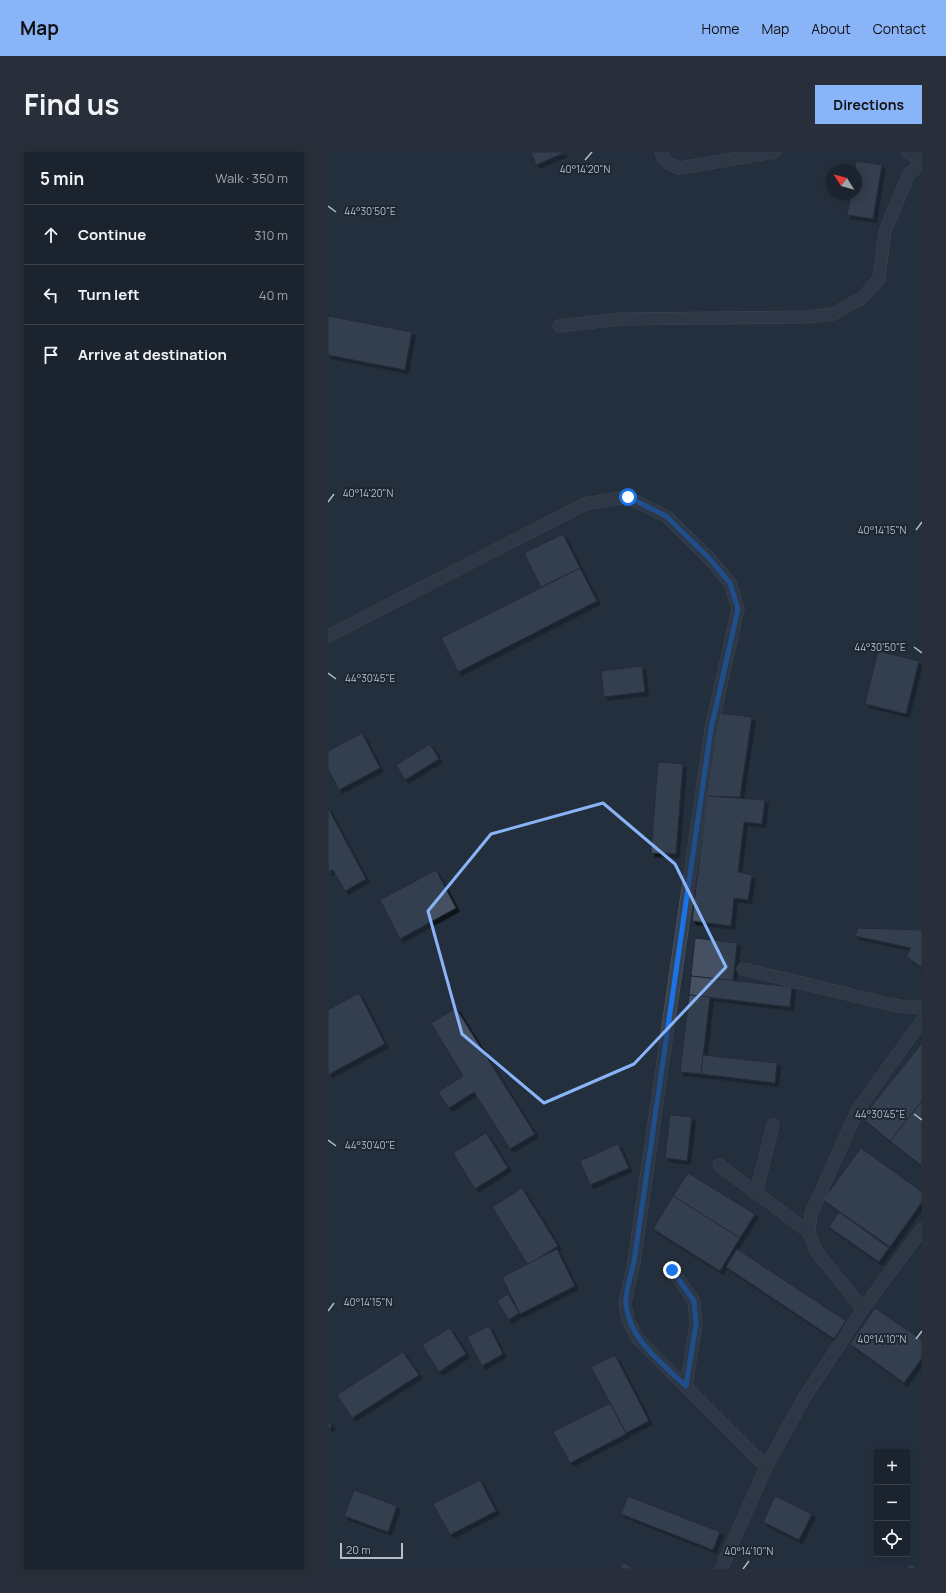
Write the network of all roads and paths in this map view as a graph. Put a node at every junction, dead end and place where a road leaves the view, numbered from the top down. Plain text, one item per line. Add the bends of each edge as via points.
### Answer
1 (661, 152) edge
2 (774, 152) edge
3 (908, 152) edge
4 (922, 162) edge
5 (559, 326) dead end
6 (328, 636) edge
7 (743, 969) dead end
8 (922, 1007) edge
9 (922, 1021) edge
10 (773, 1126) dead end
11 (719, 1165) dead end
12 (756, 1193) junction
13 (922, 1229) edge
14 (809, 1232) junction
15 (672, 1270) dead end
16 (863, 1309) junction
17 (686, 1386) junction
18 (766, 1467) junction
19 (721, 1569) edge

1 - 2 lane via 669,164 680,168
3 - 4 lane
4 - 5 lane via 909,174 885,231 879,279 862,298 833,314 808,317 620,319
6 - 17 lane via 585,504 628,497 666,516 709,558 730,583 738,609 711,729 634,1262 625,1303 628,1320 638,1339
7 - 8 lane via 889,1004
9 - 14 lane via 858,1109 811,1214
10 - 12 lane
11 - 12 lane
12 - 14 lane
13 - 16 lane
14 - 16 lane via 816,1251
15 - 17 lane via 694,1301 696,1324
16 - 18 lane via 804,1398
17 - 18 lane
18 - 19 lane

